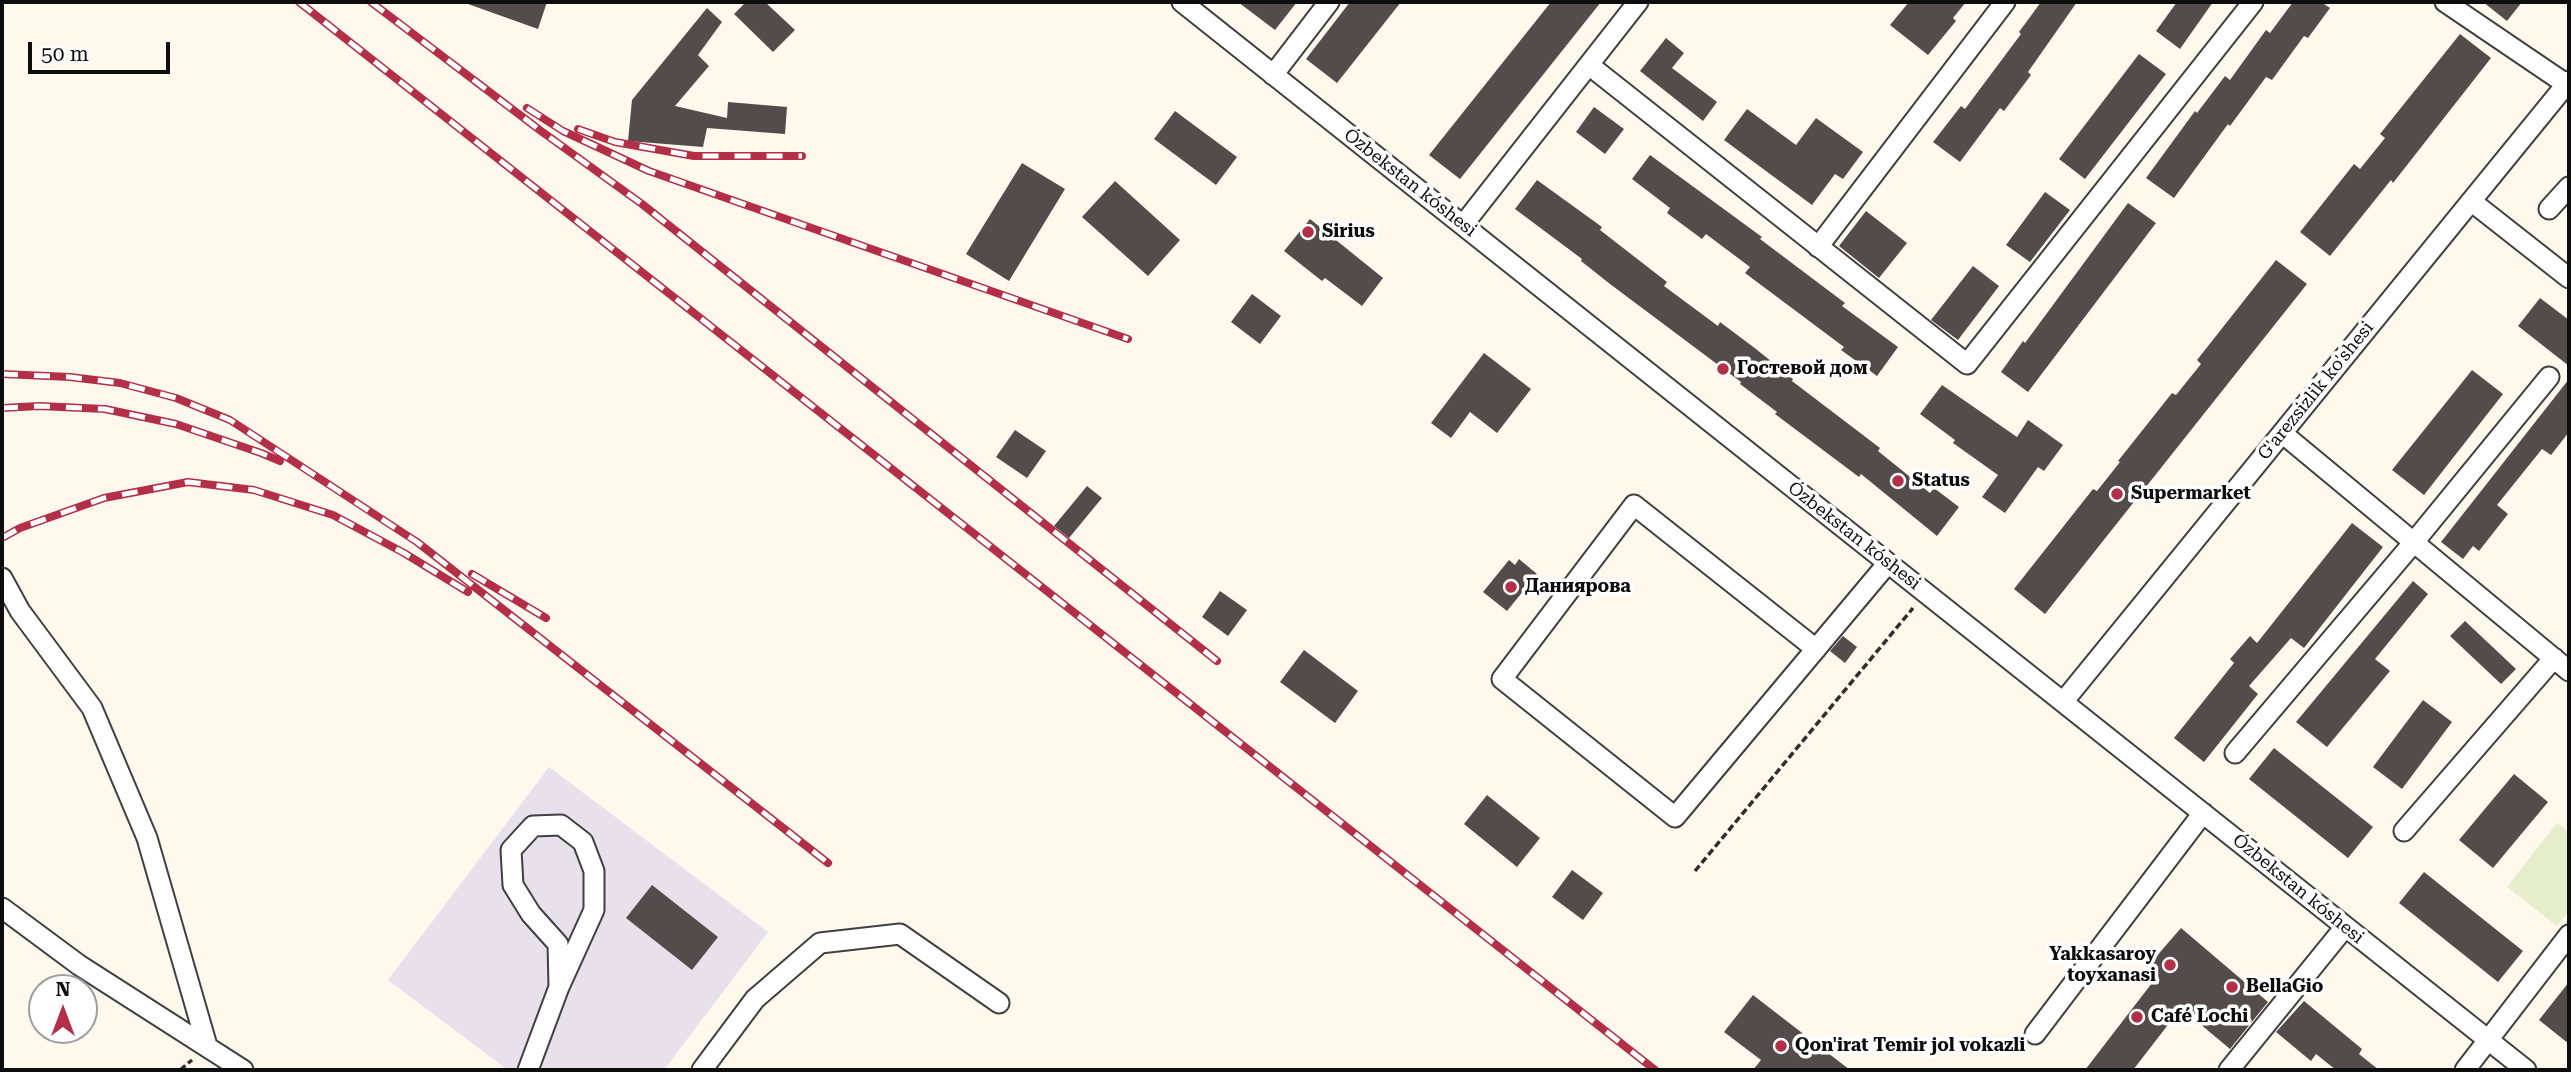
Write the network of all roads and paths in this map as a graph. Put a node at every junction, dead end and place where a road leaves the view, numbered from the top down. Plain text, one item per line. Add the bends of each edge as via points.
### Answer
1 (1182, 2) edge
2 (1329, 2) edge
3 (1638, 2) edge
4 (2005, 2) edge
5 (2253, 2) edge
6 (2445, 2) edge
7 (1589, 65) junction
8 (1273, 75) junction
9 (2568, 83) edge
10 (2569, 187) edge
11 (2471, 201) junction
12 (2549, 209) dead end
13 (1463, 225) junction
14 (1818, 247) junction
15 (2569, 278) edge
16 (2549, 377) dead end
17 (2282, 433) junction
18 (2414, 542) junction
19 (1888, 563) junction
20 (2, 578) edge
21 (1925, 593) junction
22 (1816, 649) junction
23 (2554, 658) junction
24 (2569, 671) edge
25 (2063, 702) junction
26 (2235, 753) dead end
27 (2203, 813) junction
28 (2404, 831) dead end
29 (1695, 871) dead end
30 (2, 908) edge
31 (2345, 927) junction
32 (2569, 935) edge
33 (559, 987) junction
34 (999, 1003) dead end
35 (2035, 1034) dead end
36 (2487, 1040) junction
37 (207, 1046) junction
38 (243, 1070) edge
39 (528, 1070) edge
40 (702, 1070) edge
41 (2229, 1070) edge
42 (2465, 1070) edge
43 (2526, 1070) edge

1 - 8 street, Ózbekstan kóshesi
2 - 8 street
3 - 7 street
4 - 14 street
5 - 14 street via 1967,364
6 - 9 street
7 - 13 street
7 - 14 street
8 - 13 street, Ózbekstan kóshesi
9 - 11 street, G'arezsizlik ko'shesi
10 - 12 street
11 - 15 street
11 - 17 street, G'arezsizlik ko'shesi
13 - 19 street, Ózbekstan kóshesi
16 - 18 street
17 - 18 street
17 - 25 street, G'arezsizlik ko'shesi
18 - 23 street
18 - 26 street
19 - 21 street, Ózbekstan kóshesi
19 - 22 street
20 - 37 street via 20,611 92,708 147,838
21 - 25 street, Ózbekstan kóshesi
21 - 29 path
22 - 22 street via 1675,817 1502,679 1634,505
23 - 24 street
23 - 28 street
25 - 27 street, Ózbekstan kóshesi
27 - 31 street, Ózbekstan kóshesi
27 - 35 street
30 - 37 street via 79,965
31 - 36 street, Ózbekstan kóshesi
31 - 41 street
32 - 36 street
33 - 33 street via 558,944 513,885 511,850 533,825 561,825 583,842 594,871 594,910
33 - 39 street
34 - 40 street via 900,934 820,943 755,999
36 - 42 street
36 - 43 street, Ózbekstan kóshesi
37 - 38 street

